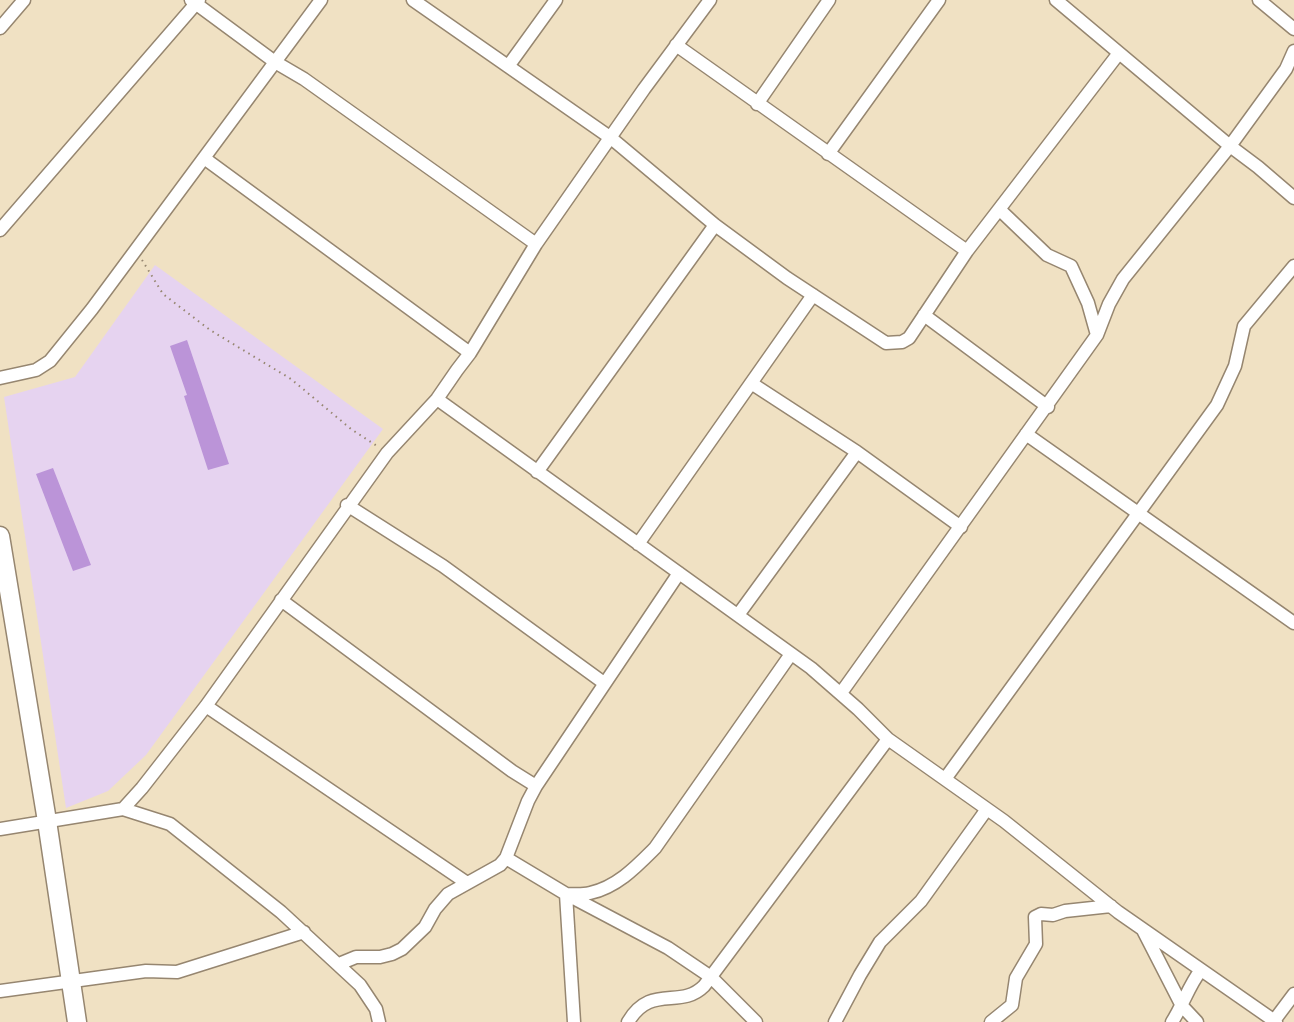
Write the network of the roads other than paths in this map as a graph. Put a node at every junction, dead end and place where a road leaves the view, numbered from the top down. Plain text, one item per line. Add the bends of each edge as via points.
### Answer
1 (24, 0) edge
2 (321, 0) edge
3 (413, 0) edge
4 (556, 0) edge
5 (710, 0) edge
6 (829, 0) edge
7 (939, 0) edge
8 (1056, 0) edge
9 (1259, 0) edge
10 (195, 1) edge
11 (0, 28) edge
12 (1294, 29) edge
13 (676, 45) junction
14 (1294, 51) edge
15 (1119, 53) junction
16 (275, 62) junction
17 (509, 65) junction
18 (757, 104) junction
19 (611, 138) junction
20 (1230, 146) junction
21 (828, 154) junction
22 (204, 158) junction
23 (1294, 198) edge
24 (999, 210) junction
25 (714, 225) junction
26 (0, 230) edge
27 (536, 244) junction
28 (967, 251) junction
29 (1294, 266) edge
30 (813, 295) junction
31 (924, 315) junction
32 (1097, 335) junction
33 (470, 353) junction
34 (0, 378) edge
35 (751, 383) junction
36 (436, 399) junction
37 (1048, 407) junction
38 (1026, 434) junction
39 (857, 452) junction
40 (537, 472) junction
41 (347, 505) junction
42 (1140, 513) junction
43 (961, 527) junction
44 (0, 536) edge
45 (638, 544) junction
46 (679, 573) junction
47 (281, 600) junction
48 (738, 615) junction
49 (1294, 623) edge
50 (791, 654) junction
51 (604, 683) junction
52 (841, 693) junction
53 (206, 706) junction
54 (888, 738) junction
55 (945, 779) junction
56 (536, 786) junction
57 (123, 808) junction
58 (987, 809) junction
59 (47, 821) junction
60 (0, 829) edge
61 (506, 858) junction
62 (467, 883) junction
63 (566, 894) junction
64 (1110, 906) junction
65 (1142, 929) junction
66 (304, 932) junction
67 (339, 964) junction
68 (1201, 970) junction
69 (711, 976) junction
70 (71, 981) junction
71 (0, 991) edge
72 (1294, 994) edge
73 (1182, 1006) junction
74 (1274, 1021) edge
75 (77, 1022) edge
76 (379, 1022) edge
77 (574, 1022) edge
78 (628, 1022) edge
79 (756, 1022) edge
80 (835, 1022) edge
81 (991, 1022) edge
82 (1172, 1022) edge
83 (1197, 1022) edge

1 - 11 street
2 - 16 street
3 - 17 street
4 - 17 street
5 - 13 street
6 - 18 street
7 - 21 street
8 - 15 street
9 - 12 street
10 - 16 street
10 - 26 street
13 - 18 street
13 - 19 street
14 - 20 street via 1286,69
15 - 20 street
15 - 24 street
16 - 22 street
16 - 27 street
17 - 19 street
18 - 21 street
19 - 25 street
19 - 27 street
20 - 23 street
20 - 32 street via 1124,279
21 - 28 street
22 - 33 street
22 - 34 street via 50,360 36,370
24 - 28 street
24 - 32 street via 1047,255 1071,266
25 - 30 street
25 - 40 street
27 - 33 street
28 - 31 street
29 - 42 street via 1244,326 1235,366 1217,405
30 - 31 street via 886,343 909,338
30 - 35 street
31 - 37 street
32 - 37 street
33 - 36 street
35 - 39 street
35 - 45 street
36 - 40 street
36 - 41 street
37 - 38 street
38 - 42 street
38 - 43 street
39 - 43 street
39 - 48 street
40 - 45 street
41 - 47 street
41 - 51 street via 443,566
42 - 49 street
42 - 55 street
43 - 52 street
44 - 59 street
45 - 46 street
46 - 48 street
46 - 51 street
47 - 53 street
47 - 56 street
48 - 50 street
50 - 52 street
50 - 63 street via 655,848 614,884 590,893
51 - 56 street
52 - 54 street
53 - 57 street
53 - 62 street
54 - 55 street
54 - 69 street
55 - 58 street
56 - 61 street
57 - 59 street
57 - 66 street via 170,824
58 - 64 street
58 - 80 street via 921,901 880,942
59 - 60 street
59 - 70 street
61 - 62 street
61 - 63 street
62 - 67 street via 442,900 425,927 402,949
63 - 69 street via 668,948
63 - 77 street
64 - 65 street
64 - 81 street via 1035,917 1036,944 1016,978 1012,1005
65 - 68 street
65 - 73 street
66 - 67 street
66 - 70 street via 177,972 146,971
67 - 76 street via 360,985 376,1009
68 - 73 street via 1191,982
68 - 74 street
69 - 78 street via 693,995 640,1005
69 - 79 street
70 - 71 street
70 - 75 street
72 - 74 street
73 - 82 street
73 - 83 street

